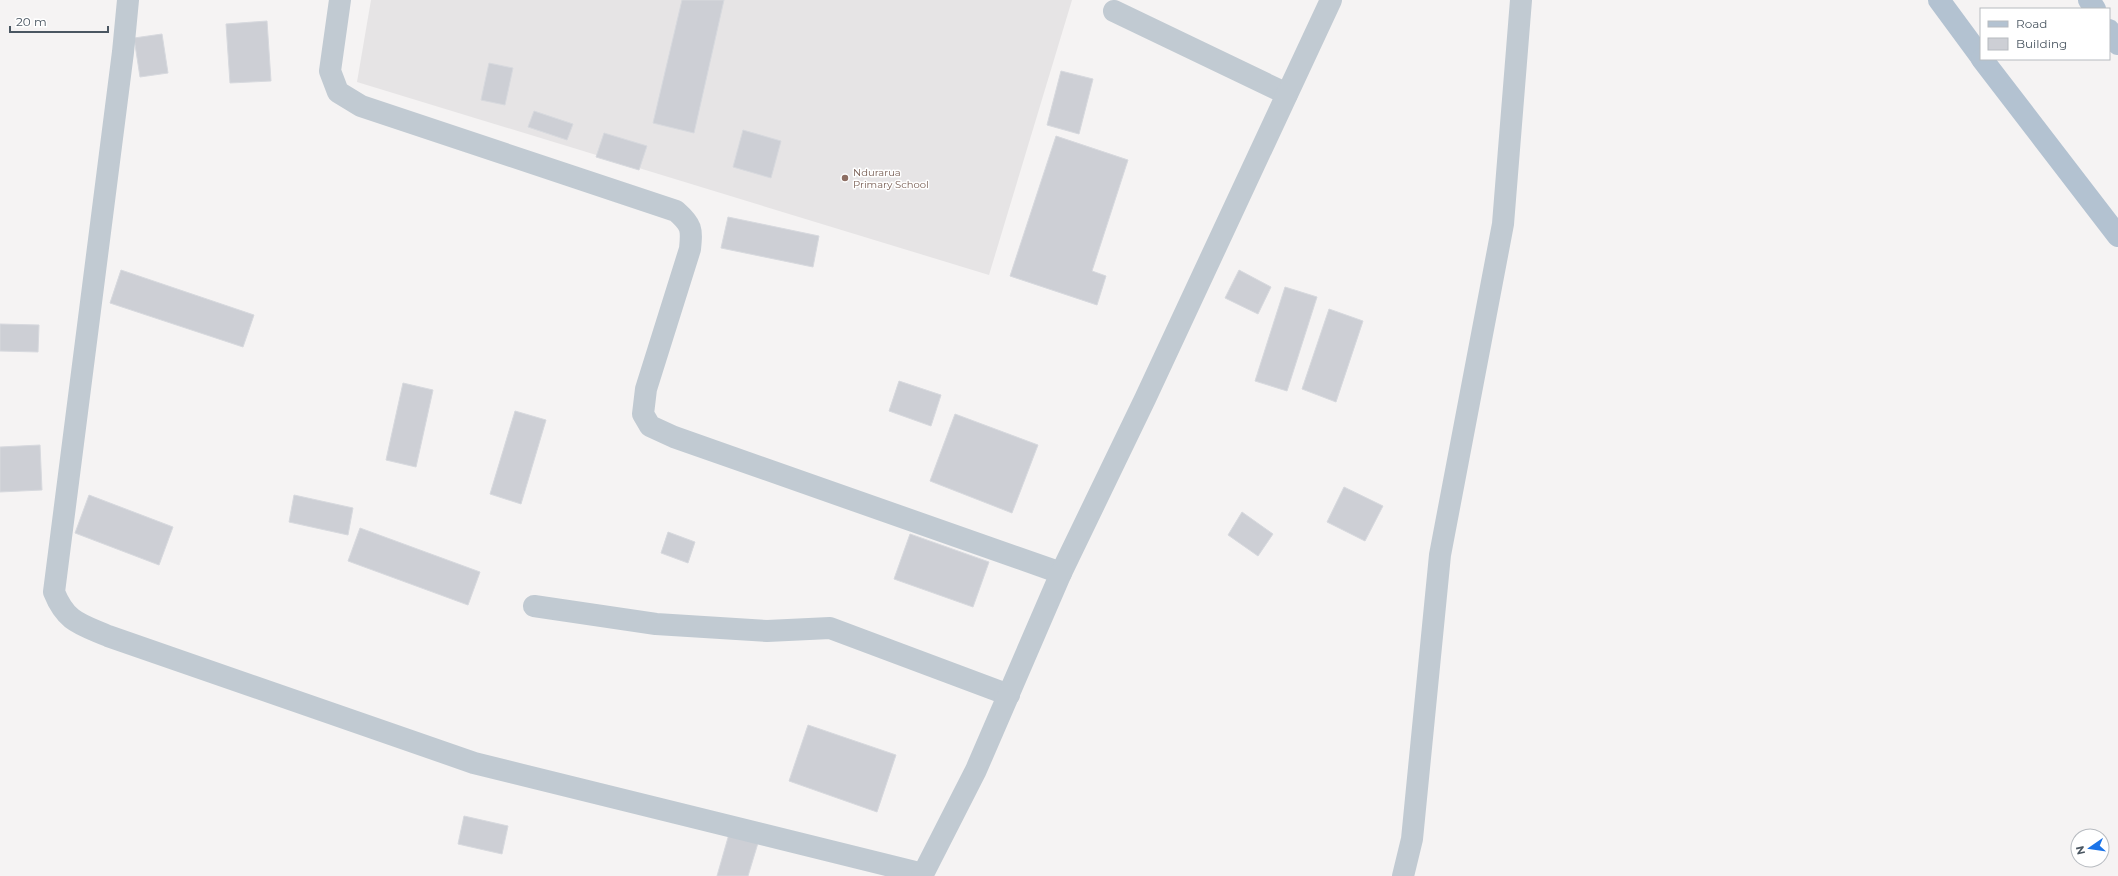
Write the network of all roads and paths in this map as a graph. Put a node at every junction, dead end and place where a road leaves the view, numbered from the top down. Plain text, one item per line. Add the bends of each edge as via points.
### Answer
1 (128, 0) edge
2 (340, 0) edge
3 (1331, 0) edge
4 (1521, 0) edge
5 (1939, 0) edge
6 (1114, 11) dead end
7 (2110, 32) edge
8 (2118, 44) edge
9 (1980, 55) edge
10 (1984, 60) edge
11 (1287, 94) junction
12 (2118, 236) edge
13 (1062, 573) junction
14 (534, 606) dead end
15 (1009, 695) junction
16 (922, 875) edge
17 (1403, 876) edge

1 - 16 street via 124,52 54,592 60,607 72,620 108,636 474,763
2 - 13 street via 330,71 338,92 361,106 676,211 687,221 692,231 690,249 646,389 643,414 650,426 674,437
3 - 11 street
4 - 17 street via 1503,224 1440,555 1412,839
5 - 9 main road
6 - 11 street
7 - 8 main road
10 - 12 main road
11 - 13 street
13 - 15 street
14 - 15 street via 656,624 767,631 830,628
15 - 16 street via 976,770

